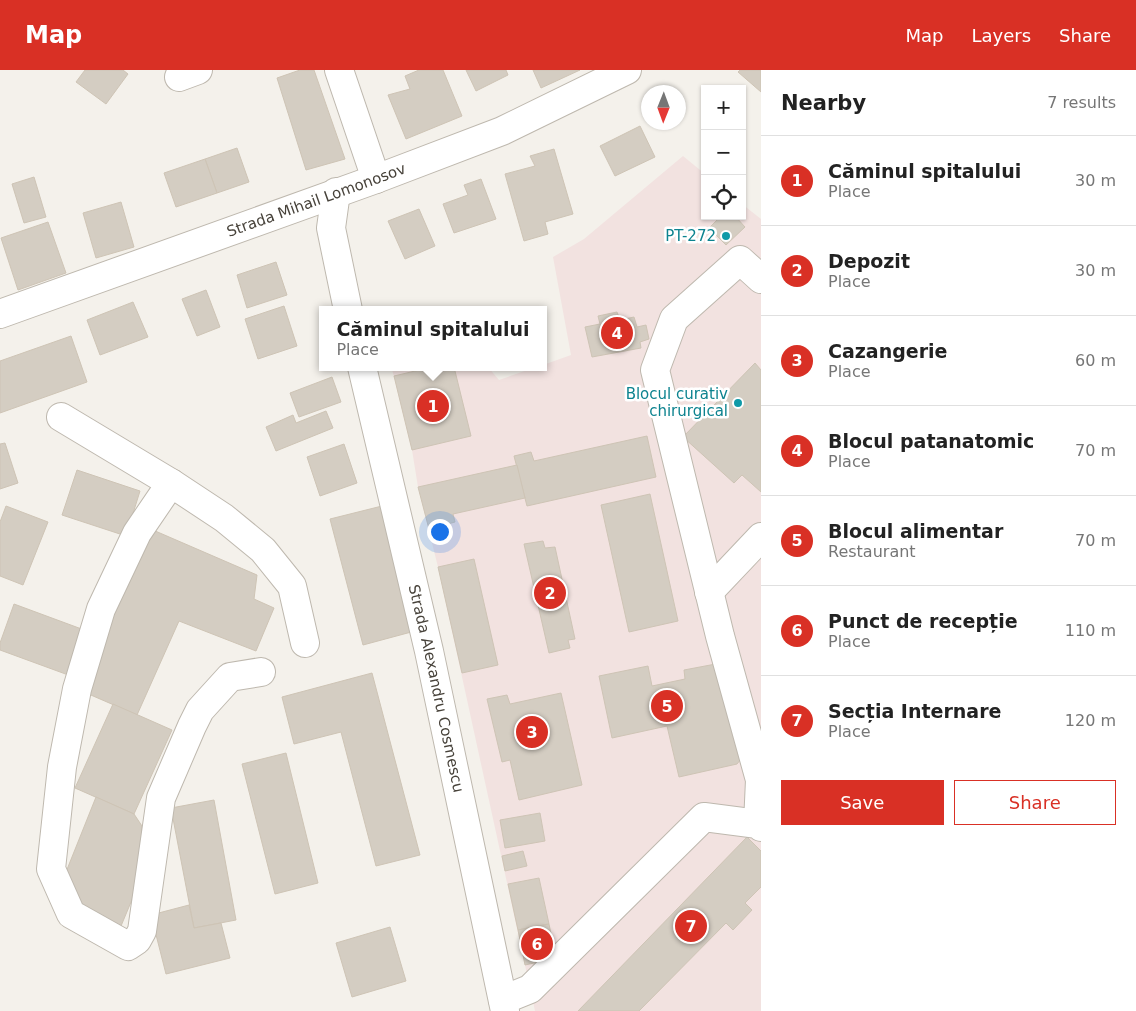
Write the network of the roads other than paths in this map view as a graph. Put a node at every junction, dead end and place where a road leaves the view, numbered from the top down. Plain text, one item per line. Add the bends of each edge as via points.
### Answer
1 (338, 70) edge
2 (627, 70) edge
3 (376, 179) junction
4 (336, 192) junction
5 (761, 279) edge
6 (347, 306) edge
7 (0, 314) edge
8 (363, 371) edge
9 (60, 417) dead end
10 (171, 483) junction
11 (761, 537) edge
12 (709, 592) junction
13 (305, 643) dead end
14 (261, 672) dead end
15 (760, 825) edge
16 (504, 1006) edge

1 - 3 street
2 - 3 street, Strada Mihail Lomonosov via 502,131
3 - 4 street, Strada Mihail Lomonosov
4 - 6 street via 331,228
4 - 7 street, Strada Mihail Lomonosov
5 - 12 street via 740,260 674,318 655,370
8 - 16 street, Strada Alexandru Cosmescu via 428,651
9 - 10 street
10 - 13 street via 224,518 269,558 292,586
10 - 14 street via 137,533 102,609 78,689 62,767 51,869 71,914 128,946 137,940 142,931 161,798 192,726 200,710 230,677
11 - 12 street
12 - 15 street via 760,780
15 - 16 street via 704,816 530,989

